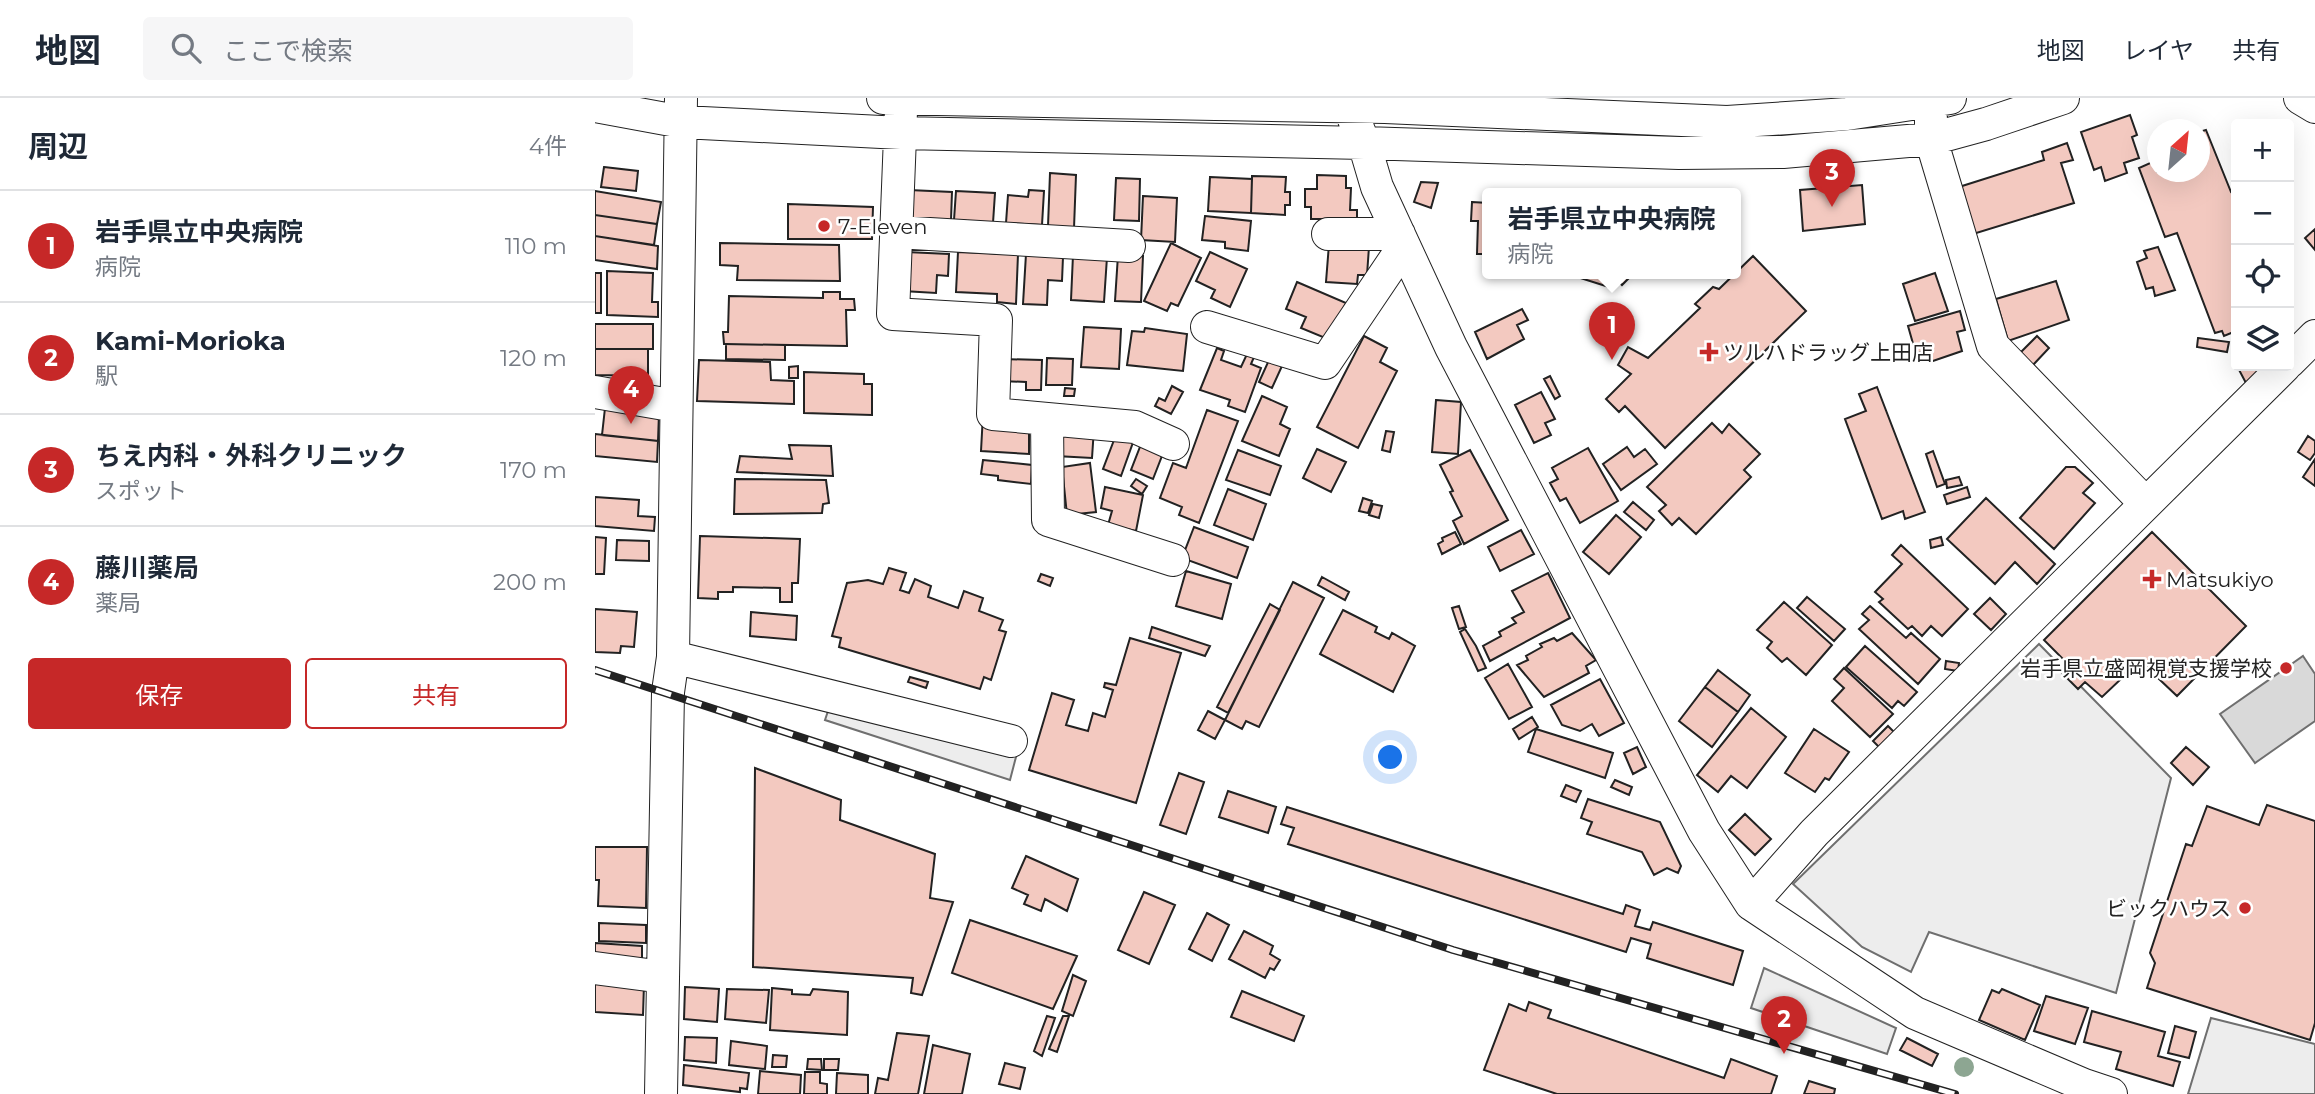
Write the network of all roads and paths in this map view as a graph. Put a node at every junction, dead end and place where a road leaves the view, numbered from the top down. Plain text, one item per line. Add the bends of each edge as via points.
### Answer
1 (2063, 98) edge
2 (2300, 98) edge
3 (893, 99) edge
4 (1940, 99) edge
5 (1034, 100) edge
6 (1385, 103) edge
7 (595, 106) edge
8 (1349, 107) junction
9 (2315, 107) edge
10 (682, 110) edge
11 (901, 133) junction
12 (1931, 139) junction
13 (1364, 143) junction
14 (897, 232) junction
15 (1328, 234) dead end
16 (1402, 240) junction
17 (1129, 246) dead end
18 (1207, 327) dead end
19 (2315, 336) edge
20 (2294, 357) edge
21 (2280, 371) edge
22 (595, 392) edge
23 (676, 406) junction
24 (1047, 419) junction
25 (1173, 444) dead end
26 (2145, 503) junction
27 (1173, 560) dead end
28 (673, 657) junction
29 (1011, 741) dead end
30 (1751, 904) junction
31 (595, 968) edge
32 (663, 977) junction
33 (661, 1094) edge
34 (2111, 1094) edge

1 - 12 street
2 - 9 street
3 - 5 street
3 - 11 street
4 - 6 street via 1847,114 1727,122
4 - 12 street
5 - 8 street
6 - 8 street
7 - 10 street
8 - 13 street
10 - 11 street
10 - 23 street
11 - 13 street
11 - 14 street
12 - 13 street via 1783,152 1692,153
12 - 26 street via 1993,346
13 - 16 street via 1377,187
14 - 17 street
14 - 24 street via 893,314 996,320 993,414
15 - 16 street
16 - 18 street via 1325,362
16 - 30 street via 1451,347 1697,820
19 - 20 street
21 - 26 street
22 - 23 street
23 - 28 street
24 - 25 street via 1135,427
24 - 27 street via 1048,520
26 - 30 street via 1814,833
28 - 29 street
28 - 32 street via 668,692
30 - 34 street via 1915,1013
31 - 32 street
32 - 33 street

